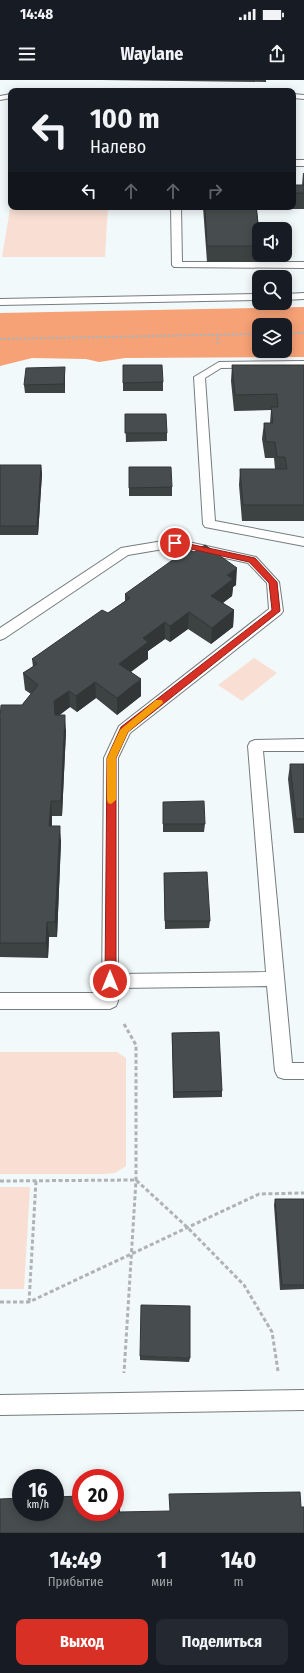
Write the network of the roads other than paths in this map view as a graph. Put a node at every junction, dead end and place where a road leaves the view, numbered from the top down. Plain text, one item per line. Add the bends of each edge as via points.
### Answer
1 (176, 210) edge
2 (304, 265) edge
3 (304, 296) edge
4 (252, 297) edge
5 (292, 297) edge
6 (0, 302) edge
7 (304, 364) edge
8 (304, 542) edge
9 (0, 635) edge
10 (304, 745) edge
11 (276, 979) junction
12 (110, 981) junction
13 (0, 1001) edge
14 (304, 1071) edge
15 (304, 1400) edge
16 (0, 1405) edge

1 - 2 lane via 177,266
3 - 5 lane
4 - 6 lane
7 - 8 lane via 219,365 199,377 209,524
9 - 12 lane via 124,551 175,543 252,560 273,582 276,611 124,730 111,758
10 - 11 lane via 255,746
11 - 12 lane
11 - 14 lane via 284,1072
12 - 13 lane via 110,1002
15 - 16 lane

